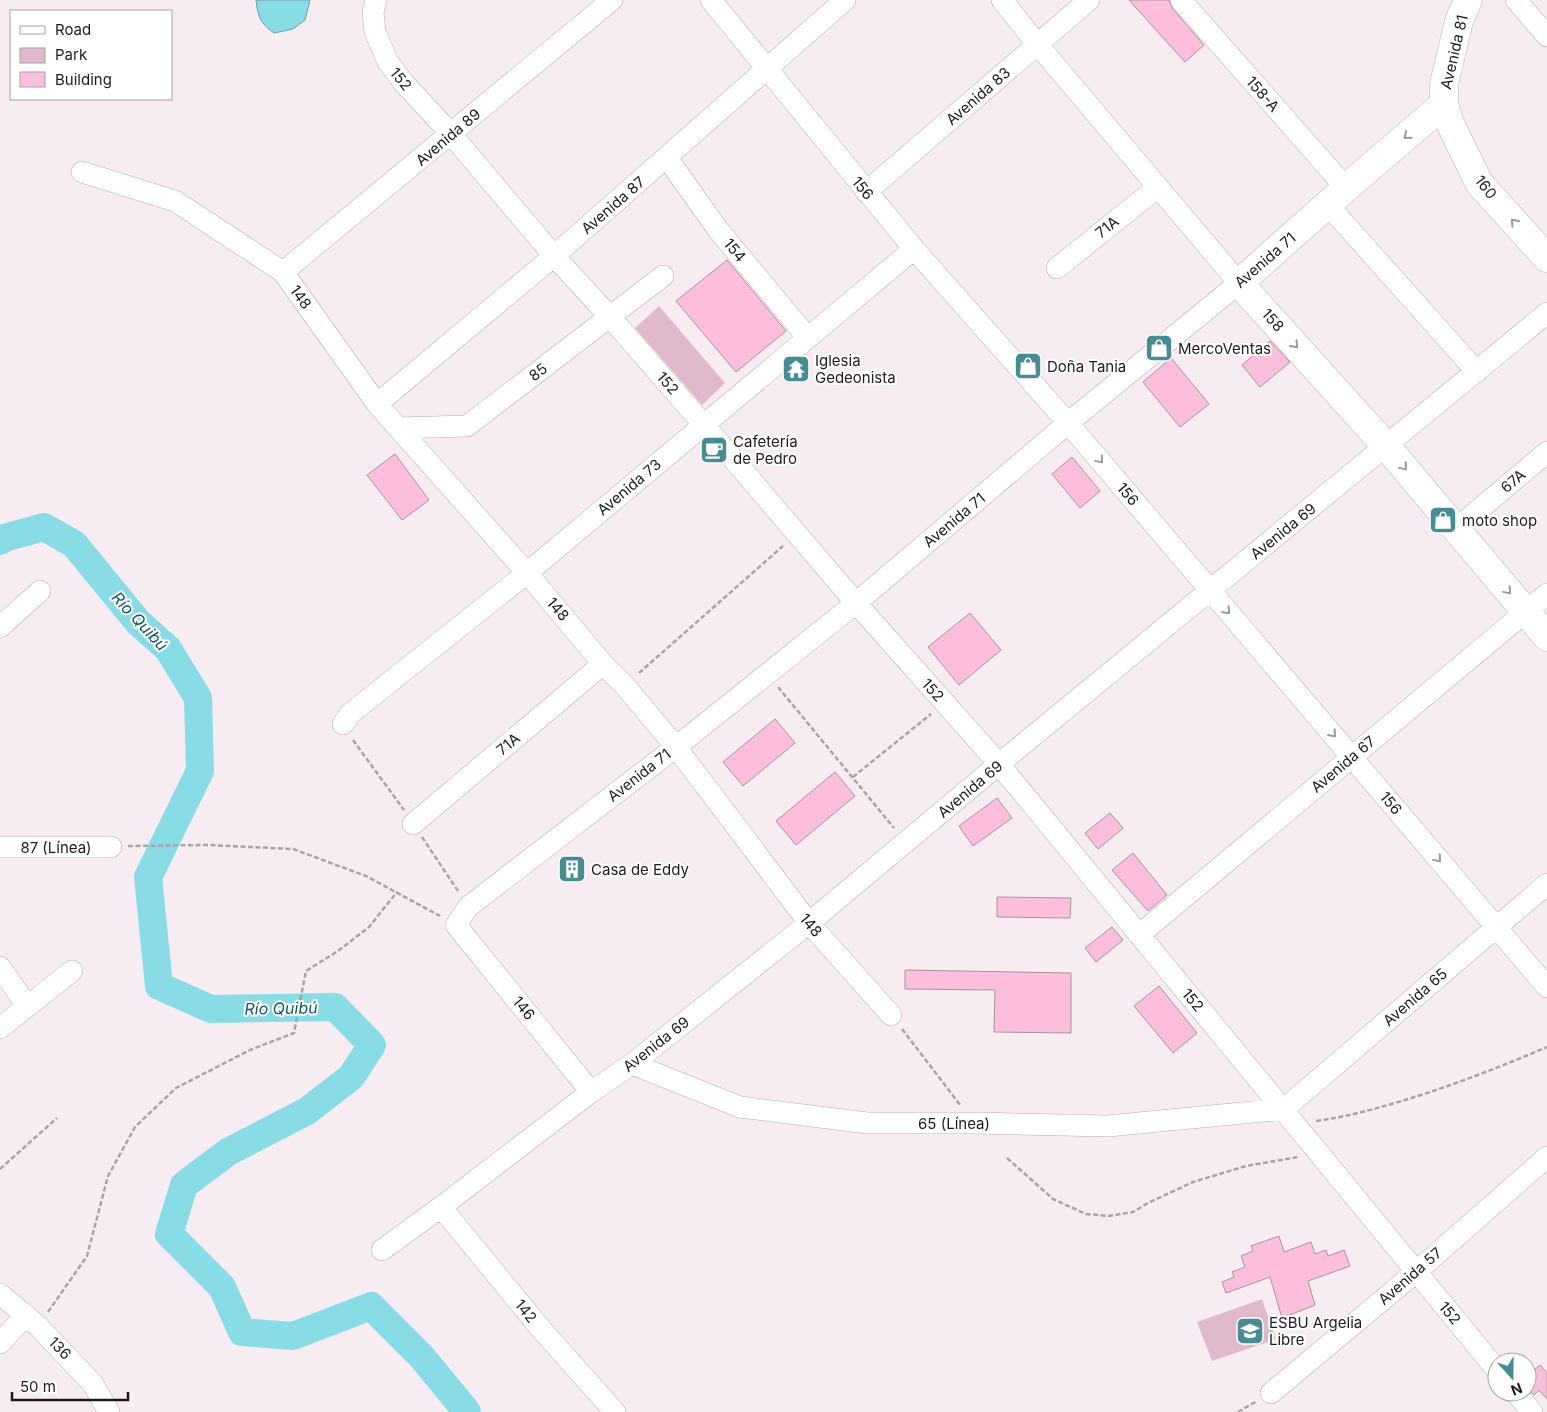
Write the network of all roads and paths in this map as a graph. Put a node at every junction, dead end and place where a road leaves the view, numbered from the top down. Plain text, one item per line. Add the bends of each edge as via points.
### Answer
1 (612, 0) edge
2 (711, 0) edge
3 (845, 0) edge
4 (1002, 0) edge
5 (1089, 0) edge
6 (1181, 0) edge
7 (1468, 0) edge
8 (1516, 0) edge
9 (375, 6) edge
10 (1547, 36) edge
11 (1038, 45) junction
12 (767, 68) junction
13 (1444, 104) junction
14 (451, 134) junction
15 (667, 158) junction
16 (82, 172) dead end
17 (1158, 187) junction
18 (866, 192) junction
19 (1337, 196) junction
20 (914, 249) junction
21 (554, 256) junction
22 (1547, 258) edge
23 (1057, 268) dead end
24 (283, 272) junction
25 (663, 276) dead end
26 (1239, 283) junction
27 (1547, 313) edge
28 (610, 317) junction
29 (808, 338) junction
30 (1477, 372) junction
31 (377, 404) junction
32 (1068, 423) junction
33 (704, 425) junction
34 (398, 428) junction
35 (1386, 446) junction
36 (1547, 452) edge
37 (1456, 529) junction
38 (797, 533) junction
39 (527, 573) junction
40 (40, 591) dead end
41 (1210, 591) junction
42 (1547, 594) edge
43 (856, 604) junction
44 (1525, 612) junction
45 (0, 627) edge
46 (1547, 637) edge
47 (603, 664) junction
48 (767, 674) junction
49 (625, 686) junction
50 (944, 703) junction
51 (343, 724) dead end
52 (676, 747) junction
53 (1352, 757) junction
54 (999, 764) junction
55 (852, 777) junction
56 (413, 824) dead end
57 (906, 842) junction
58 (0, 847) edge
59 (112, 847) joint
60 (1547, 884) edge
61 (397, 892) junction
62 (809, 924) junction
63 (456, 925) junction
64 (1496, 928) junction
65 (1139, 935) junction
66 (0, 967) edge
67 (72, 971) dead end
68 (1547, 988) edge
69 (27, 1006) junction
70 (891, 1015) joint
71 (0, 1028) edge
72 (1547, 1047) edge
73 (632, 1064) junction
74 (591, 1092) junction
75 (1289, 1116) junction
76 (57, 1118) dead end
77 (975, 1123) junction
78 (1319, 1153) junction
79 (1547, 1157) edge
80 (1007, 1158) dead end
81 (0, 1169) edge
82 (441, 1207) junction
83 (382, 1250) dead end
84 (1416, 1272) junction
85 (0, 1294) edge
86 (32, 1320) junction
87 (0, 1343) edge
88 (1487, 1358) edge
89 (1271, 1393) dead end
90 (1524, 1402) edge
91 (109, 1412) edge
92 (615, 1412) edge
93 (1532, 1412) edge

1 - 14 street, Avenida 89
2 - 12 street, 156
3 - 12 street, Avenida 87
4 - 11 street, 158
5 - 11 street, Avenida 83
6 - 19 street, 158-A
7 - 13 main road, Avenida 81 via 1459,21 1444,84
8 - 10 street
9 - 14 street, 152 via 375,32 388,62
11 - 17 street, 158
11 - 18 street, Avenida 83
12 - 15 street, Avenida 87
12 - 18 street, 156
13 -> 19 main road, Avenida 71
22 -> 13 main road, 160 via 1479,183
14 - 21 street, 152
14 - 24 street, Avenida 89
15 - 21 street, Avenida 87
15 - 29 street, 154 via 719,231
16 - 24 street, 148 via 175,201
17 - 23 street, 71A
17 - 26 street, 158
18 - 20 street, 156
19 - 26 main road, Avenida 71
19 - 30 street, 158-A
20 - 29 street, Avenida 73
20 - 32 street, 156
21 - 28 street, 152
21 - 31 street, Avenida 87
24 - 31 street, 148
25 - 28 street, 85
26 - 32 street, Avenida 71
26 -> 35 main road, 158
27 - 30 street, Avenida 69
28 - 33 street, 152
28 - 34 street, 85 via 466,426
29 - 33 street, Avenida 73
30 - 35 street, Avenida 69
31 - 34 street, 148
32 -> 41 street, 156
32 - 43 street, Avenida 71
33 - 38 street, 152
33 - 39 street, Avenida 73
34 - 39 street, 148
35 -> 37 main road, 158
35 - 41 street, Avenida 69
36 - 37 street, 67A
37 -> 44 main road, 158
38 - 43 street, 152
38 - 49 path
39 - 47 street, 148
39 - 51 street, Avenida 73 via 351,713
40 - 45 street
41 -> 53 street, 156
41 - 54 street, Avenida 69
42 - 44 street, Avenida 67
43 - 48 street, Avenida 71
43 - 50 street, 152
44 - 46 main road, 158
44 - 53 street, Avenida 67
47 - 49 street, 148
47 - 56 street, 71A
48 - 52 street, Avenida 71
48 - 55 path
49 - 52 street, 148
50 - 54 street, 152
50 - 55 path
52 - 62 street, 148
52 - 63 street, Avenida 71 via 468,907
53 -> 64 street, 156
53 - 65 street, Avenida 67
54 - 57 street, Avenida 69
54 - 65 street, 152
55 - 57 path
57 - 62 street, Avenida 69
58 - 59 street, 87 (Línea)
59 - 61 path via 208,844 292,850 366,876
60 - 64 street, Avenida 65
61 - 63 path
61 - 86 path via 369,927 306,971 294,1032 250,1050 176,1088 135,1127 108,1176 87,1256
62 - 70 street, 148
62 - 73 street, Avenida 69
63 - 74 street, 146
64 - 68 street, 156
64 - 75 street, Avenida 65
65 - 75 street, 152
66 - 69 street
67 - 69 street
69 - 71 street
70 - 77 path
72 - 75 path via 1424,1094 1344,1118
73 - 74 street, Avenida 69
73 - 77 street, 65 (Línea) via 740,1107 866,1123
74 - 82 street, Avenida 69
75 - 77 street, 65 (Línea) via 1108,1126
75 - 78 street, 152
76 - 81 path
78 - 80 path via 1246,1166 1193,1182 1133,1212 1110,1216 1086,1214 1053,1199
78 - 84 street, 152
79 - 84 street, Avenida 57
82 - 83 street, Avenida 69
82 - 92 street, 142 via 541,1329
84 - 88 street, 152
84 - 89 street, Avenida 57
85 - 86 street, 136
86 - 87 street
86 - 91 street, 136 via 93,1384
90 - 93 street

